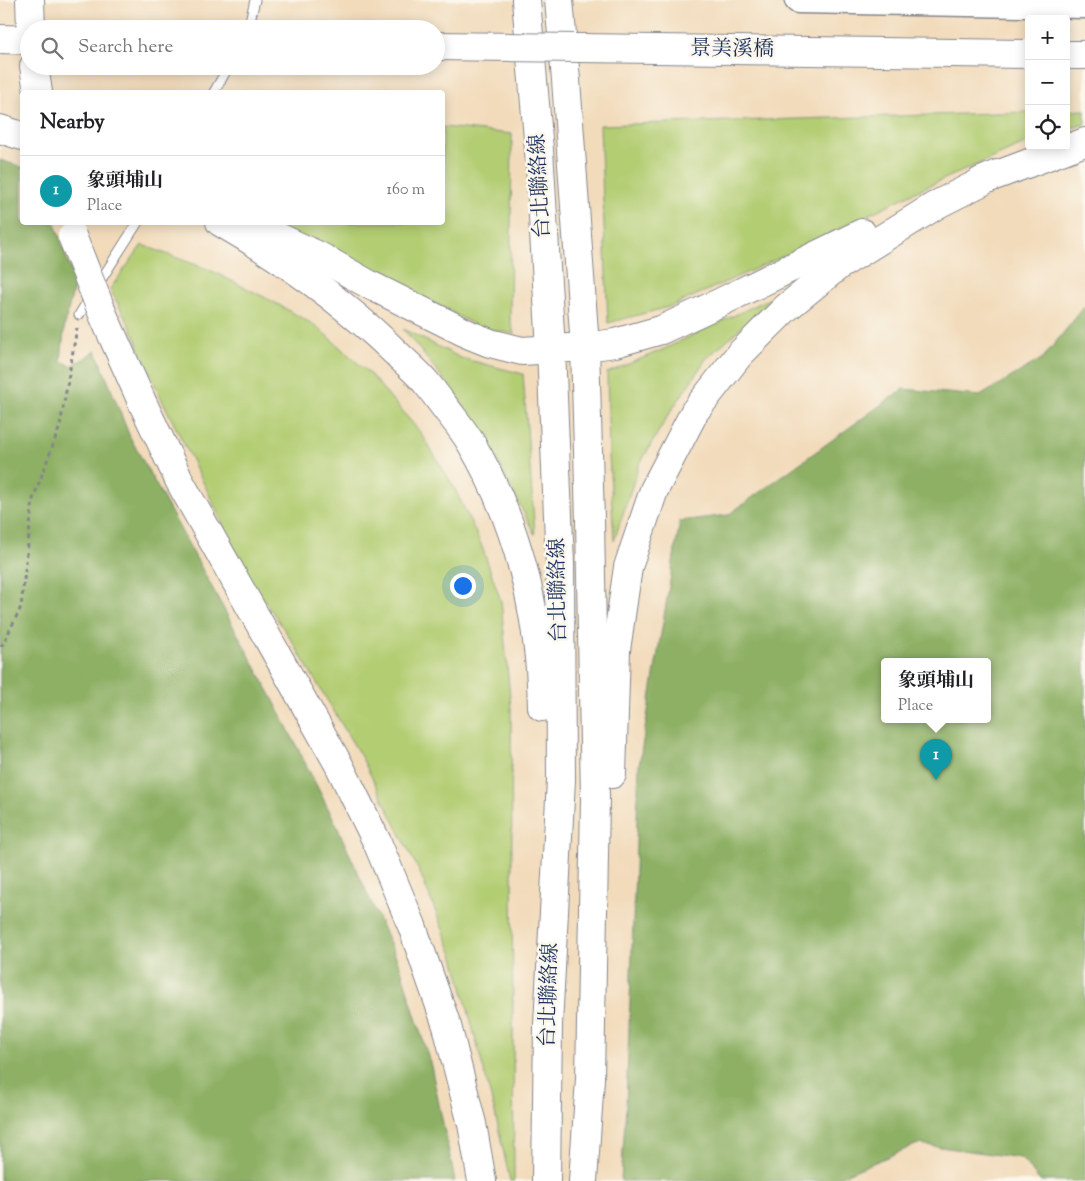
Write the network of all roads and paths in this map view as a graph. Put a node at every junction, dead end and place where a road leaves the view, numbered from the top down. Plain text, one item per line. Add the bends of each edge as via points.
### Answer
1 (30, 0) edge
2 (255, 0) edge
3 (526, 0) edge
4 (559, 0) edge
5 (798, 0) edge
6 (1085, 5) edge
7 (31, 20) edge
8 (250, 20) edge
9 (0, 40) edge
10 (20, 40) edge
11 (445, 46) edge
12 (1025, 54) edge
13 (1070, 55) edge
14 (1085, 55) edge
15 (35, 75) edge
16 (224, 75) edge
17 (38, 90) edge
18 (215, 90) edge
19 (1085, 142) edge
20 (997, 174) junction
21 (136, 225) edge
22 (228, 225) edge
23 (250, 225) edge
24 (70, 229) edge
25 (270, 242) junction
26 (79, 315) joint
27 (585, 347) junction
28 (550, 349) junction
29 (0, 646) edge
30 (548, 1026) junction
31 (590, 1079) junction
32 (482, 1181) edge
33 (546, 1181) edge
34 (583, 1181) edge

1 - 7 highway
2 - 8 lane
3 - 28 highway, 台北聯絡線 via 539,150
4 - 27 highway, 台北聯絡線
5 - 6 main road
9 - 10 highway
11 - 12 highway, 景美溪橋, bridge
13 - 14 highway
15 - 17 highway
16 - 18 lane
19 - 20 highway
20 - 27 highway via 917,207 660,330
20 - 31 highway via 938,204 838,266 786,308 739,355 695,411 654,490 628,567 616,650 608,992
21 - 26 lane
22 - 25 highway
23 - 25 highway
24 - 32 highway, bridge via 104,317 180,482 339,765 377,842 412,926 447,1026 472,1124
25 - 28 highway via 321,257 370,285 490,343 522,351
25 - 30 highway via 312,282 372,330 428,384 471,442 498,495 516,545 534,617 542,674
26 - 29 path via 60,426 33,499 21,607
27 - 28 highway
27 - 31 highway, 台北聯絡線 via 595,799
28 - 30 highway, 台北聯絡線 via 560,564 561,780
30 - 33 highway, 台北聯絡線
31 - 34 highway, 台北聯絡線

